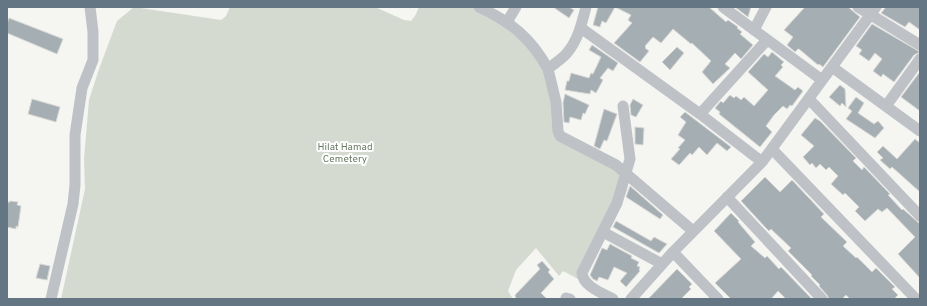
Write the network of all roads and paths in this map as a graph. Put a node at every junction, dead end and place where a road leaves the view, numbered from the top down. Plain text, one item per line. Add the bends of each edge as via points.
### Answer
1 (90, 7) edge
2 (479, 7) edge
3 (516, 7) edge
4 (586, 7) edge
5 (723, 7) edge
6 (766, 7) edge
7 (858, 7) edge
8 (873, 11) edge
9 (507, 22) junction
10 (581, 28) junction
11 (754, 30) junction
12 (767, 40) junction
13 (920, 45) edge
14 (920, 59) edge
15 (832, 67) junction
16 (548, 69) junction
17 (822, 80) junction
18 (809, 99) junction
19 (623, 106) dead end
20 (886, 106) junction
21 (700, 114) junction
22 (920, 131) edge
23 (772, 149) junction
24 (762, 162) junction
25 (626, 174) junction
26 (727, 197) junction
27 (920, 216) edge
28 (693, 231) junction
29 (603, 232) junction
30 (673, 252) junction
31 (662, 264) junction
32 (914, 295) edge
33 (51, 299) edge
34 (613, 299) edge
35 (631, 299) edge
36 (718, 299) edge
37 (822, 299) edge

1 - 33 street via 93,60 82,88 76,136 73,204
2 - 9 street
3 - 9 street
4 - 10 street
5 - 11 street
6 - 11 street
7 - 8 street
8 - 13 street
8 - 15 street
9 - 16 street via 530,42
10 - 16 street via 567,53
10 - 21 street
11 - 12 street
12 - 17 street
12 - 21 street
14 - 20 street
15 - 17 street
15 - 20 street
16 - 25 street via 556,102 560,136 616,165
17 - 18 street
18 - 23 street
18 - 27 street
19 - 25 street via 630,159
20 - 22 street
21 - 24 street
23 - 24 street
23 - 32 street
24 - 26 street
25 - 28 street
25 - 29 street via 617,204
26 - 28 street
26 - 37 street
28 - 30 street
29 - 31 street
29 - 34 street via 582,273 582,278
30 - 31 street
30 - 36 street
31 - 35 street

